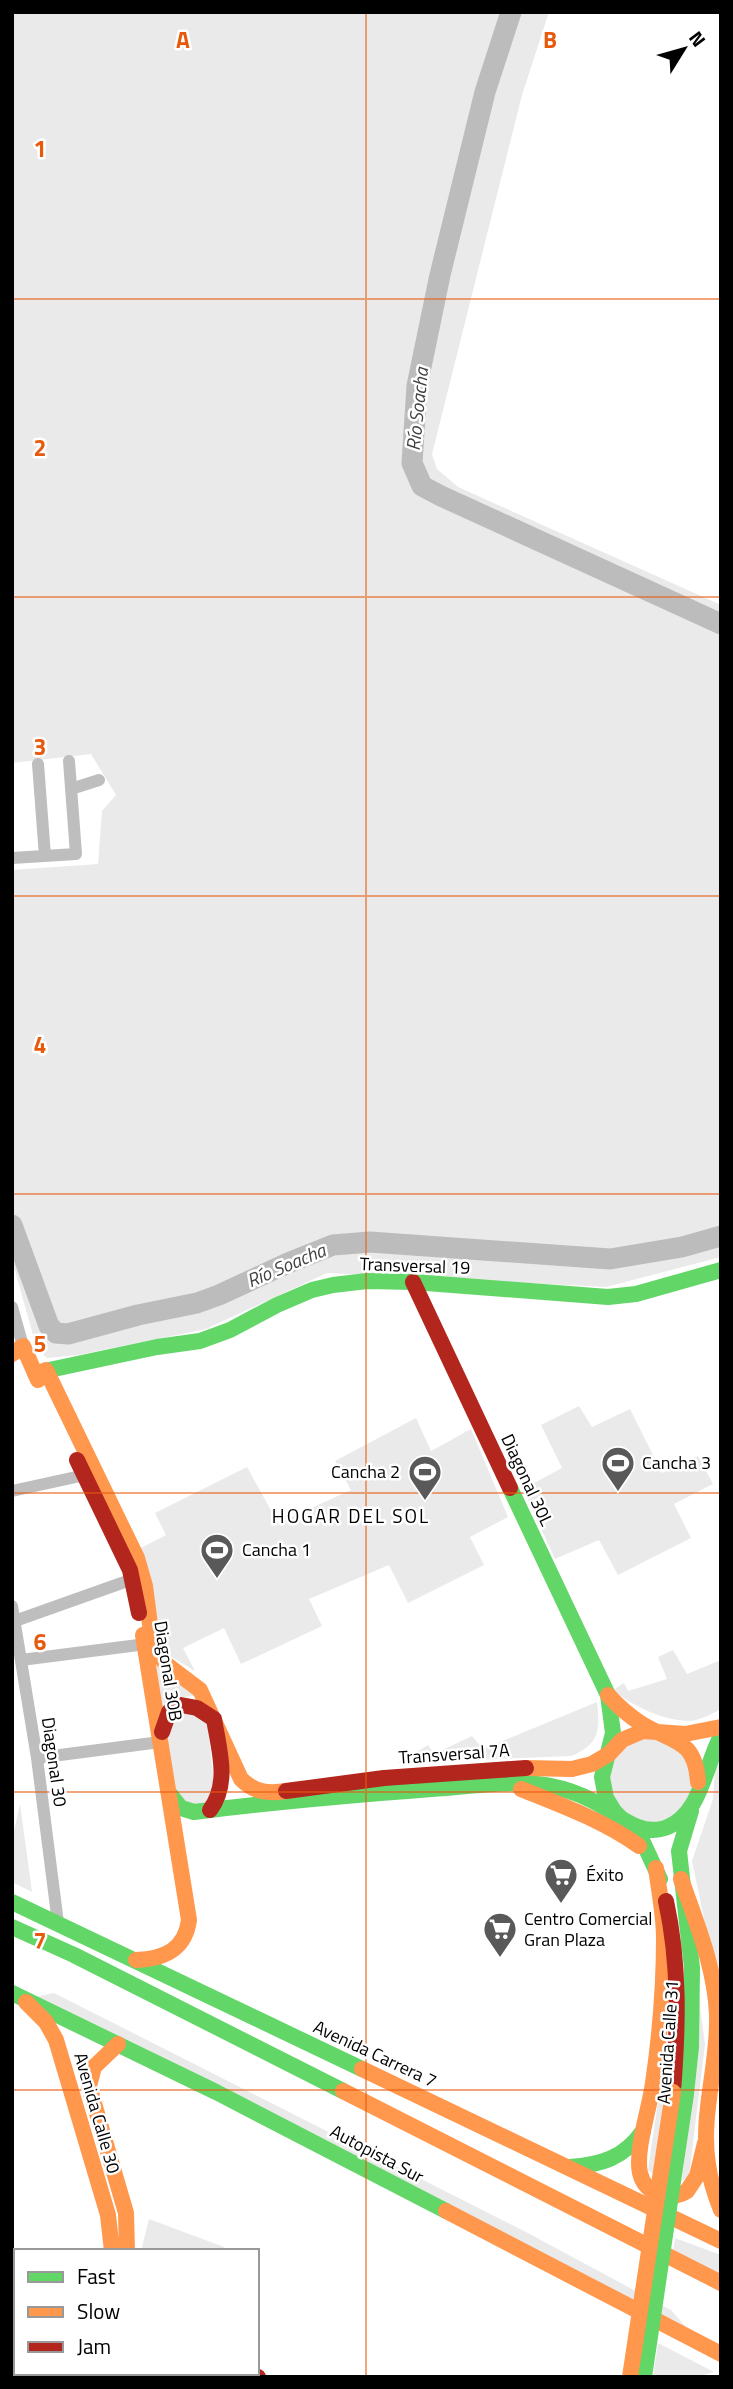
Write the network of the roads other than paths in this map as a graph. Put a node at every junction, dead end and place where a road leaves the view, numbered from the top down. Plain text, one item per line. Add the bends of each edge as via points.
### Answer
1 (69, 761) dead end
2 (38, 764) dead end
3 (99, 780) dead end
4 (71, 789) junction
5 (45, 856) junction
6 (12, 858) edge
7 (721, 1270) edge
8 (413, 1282) junction
9 (12, 1307) edge
10 (18, 1350) edge
11 (40, 1371) junction
12 (85, 1475) junction
13 (12, 1491) edge
14 (133, 1579) junction
15 (12, 1606) edge
16 (13, 1622) edge
17 (149, 1644) junction
18 (21, 1660) junction
19 (608, 1695) junction
20 (214, 1719) junction
21 (721, 1727) edge
22 (658, 1732) junction
23 (721, 1736) edge
24 (160, 1741) junction
25 (609, 1754) junction
26 (37, 1758) junction
27 (502, 1785) junction
28 (169, 1793) junction
29 (696, 1798) junction
30 (210, 1810) junction
31 (619, 1819) junction
32 (653, 1863) junction
33 (681, 1879) junction
34 (12, 1902) edge
35 (58, 1923) junction
36 (12, 1927) edge
37 (136, 1960) junction
38 (17, 1995) edge
39 (118, 2044) junction
40 (680, 2093) junction
41 (94, 2105) junction
42 (76, 2109) junction
43 (644, 2128) junction
44 (705, 2143) junction
45 (567, 2167) junction
46 (721, 2210) edge
47 (721, 2241) edge
48 (112, 2249) edge
49 (127, 2249) edge
50 (721, 2283) edge
51 (721, 2354) edge
52 (630, 2377) edge
53 (644, 2377) edge

1 - 4 street
2 - 5 street
3 - 4 street
4 - 5 street via 76,854
5 - 6 street
7 - 8 main road, Transversal 19 via 636,1294 608,1297
8 - 11 main road, Transversal 19 via 367,1280 312,1290 200,1341
8 - 19 main road, Diagonal 30L
9 - 10 street
10 - 11 main road
11 - 12 main road, Diagonal 30B
11 - 17 main road, Diagonal 30B via 135,1553 145,1581
12 - 13 street
12 - 14 main road, Diagonal 30B
14 - 16 street
14 - 17 main road, Diagonal 30B
15 - 16 street, Diagonal 30
16 - 18 street, Diagonal 30
17 - 18 street
17 - 20 main road via 167,1665 196,1684
17 - 24 main road, Diagonal 30B
18 - 26 street, Diagonal 30
19 - 22 main road, Avenida Calle 31
19 - 25 main road, Avenida Calle 31 via 613,1737
20 - 24 main road via 196,1706 177,1706 166,1714
20 - 25 main road, Transversal 7A via 245,1784 261,1793 384,1778 572,1769
20 - 30 main road via 222,1786
21 - 22 main road, Transversal 7A via 685,1734
22 - 25 main road, Transversal 7A via 632,1734
22 - 29 main road, Avenida Calle 31 via 675,1737 694,1756
23 - 29 main road via 711,1751
24 - 26 street
24 - 28 main road, Diagonal 30B
25 - 31 main road, Avenida Calle 31 via 603,1769 603,1793
26 - 35 street, Diagonal 30
27 - 30 main road, Transversal 7A
27 - 31 main road, Transversal 7A via 531,1784 569,1791 604,1806
27 - 32 main road via 542,1797 626,1837
28 - 30 main road, Transversal 7A via 187,1811
28 - 37 main road, Diagonal 30B via 189,1928 170,1955
29 - 31 main road via 678,1821 665,1828 638,1828
29 - 33 main road, Avenida Calle 31 via 680,1842
31 - 32 main road, Avenida Calle 31 via 640,1838
32 - 40 main road, Avenida Calle 31 via 663,1887 676,1954
32 - 43 main road via 664,1935 662,1999
33 - 40 main road, Avenida Calle 31 via 692,1968 691,2037
33 - 44 main road via 716,2004
34 - 35 main road, Avenida Carrera 7
35 - 37 main road, Avenida Carrera 7
36 - 50 main road
37 - 45 main road, Avenida Carrera 7
38 - 39 main road, Autopista Sur
38 - 42 main road, Avenida Calle 30 via 52,2031
39 - 41 main road, Avenida Calle 30 via 101,2056 92,2070 89,2086
39 - 51 main road, Autopista Sur
40 - 52 main road, Avenida Calle 31, bridge
40 - 53 main road, Avenida Calle 31, bridge
41 - 42 main road via 86,2111
41 - 49 main road, Avenida Calle 30 via 126,2213
42 - 48 main road, Avenida Calle 30 via 108,2215
43 - 44 main road via 641,2176 662,2196 677,2196 691,2188
43 - 45 main road via 622,2156
44 - 46 main road via 711,2187
45 - 47 main road, Avenida Carrera 7

